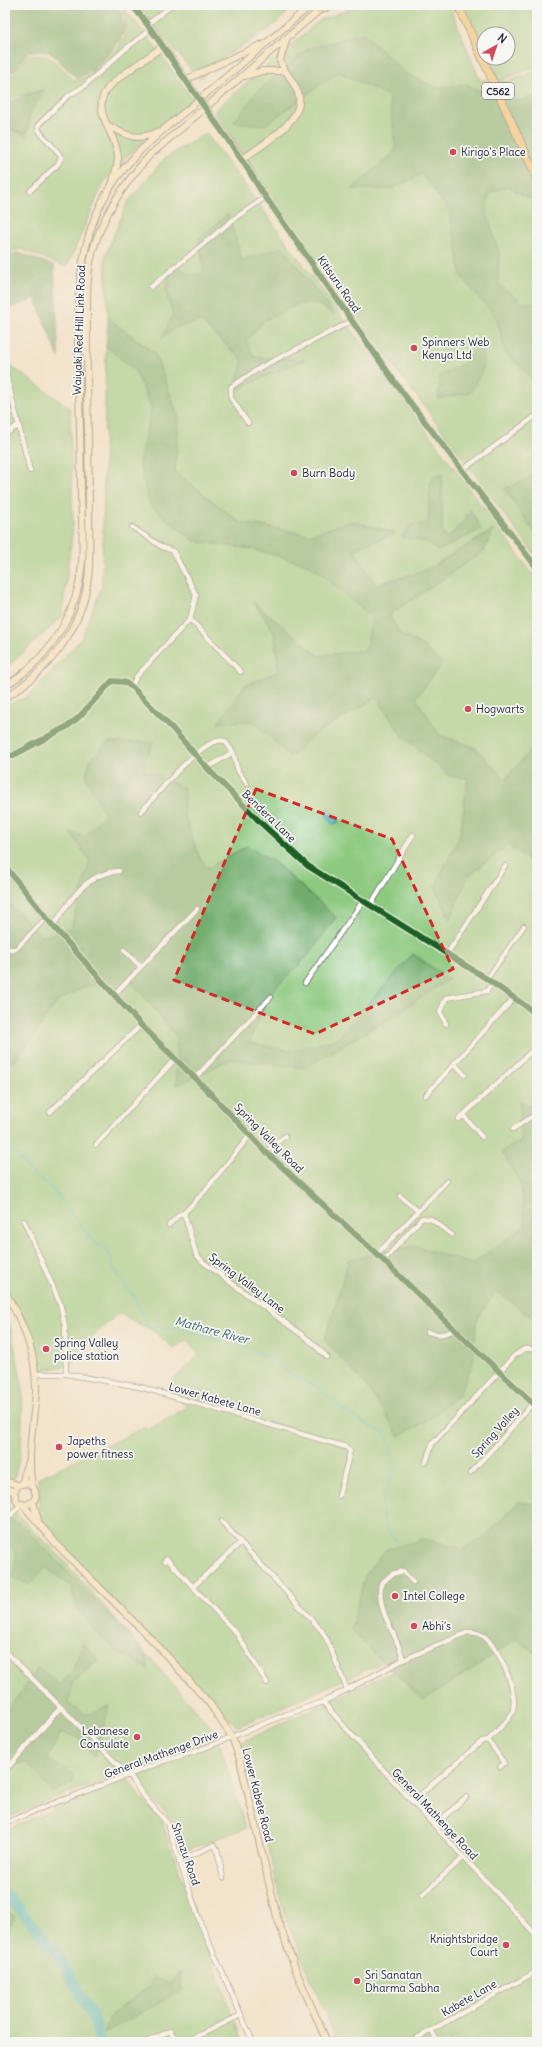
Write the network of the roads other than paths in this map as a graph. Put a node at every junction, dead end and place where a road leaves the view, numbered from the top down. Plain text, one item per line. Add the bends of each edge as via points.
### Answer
1 (132, 5) edge
2 (172, 5) edge
3 (311, 5) edge
4 (333, 5) edge
5 (458, 5) edge
6 (322, 7) edge
7 (148, 24) junction
8 (151, 29) junction
9 (286, 39) junction
10 (269, 41) junction
11 (162, 47) junction
12 (285, 71) junction
13 (240, 78) junction
14 (185, 80) junction
15 (107, 125) junction
16 (160, 130) junction
17 (243, 159) junction
18 (537, 178) edge
19 (113, 182) junction
20 (30, 191) dead end
21 (266, 197) junction
22 (151, 287) dead end
23 (352, 321) junction
24 (5, 370) edge
25 (537, 415) edge
26 (248, 423) dead end
27 (19, 424) junction
28 (5, 434) edge
29 (30, 471) dead end
30 (461, 471) junction
31 (132, 527) dead end
32 (537, 568) edge
33 (190, 619) junction
34 (241, 672) dead end
35 (5, 686) edge
36 (132, 687) junction
37 (5, 698) edge
38 (233, 752) junction
39 (195, 753) junction
40 (12, 756) dead end
41 (207, 768) junction
42 (247, 784) dead end
43 (141, 812) dead end
44 (413, 835) dead end
45 (5, 866) edge
46 (505, 866) dead end
47 (119, 871) dead end
48 (363, 901) junction
49 (370, 906) junction
50 (196, 908) dead end
51 (46, 918) junction
52 (53, 926) junction
53 (524, 926) dead end
54 (5, 949) edge
55 (124, 950) dead end
56 (447, 954) junction
57 (140, 967) junction
58 (487, 979) junction
59 (305, 983) dead end
60 (492, 983) junction
61 (114, 995) junction
62 (270, 997) dead end
63 (514, 998) junction
64 (537, 1017) edge
65 (446, 1024) dead end
66 (141, 1025) junction
67 (537, 1046) edge
68 (175, 1059) junction
69 (454, 1063) junction
70 (465, 1075) dead end
71 (195, 1078) junction
72 (424, 1096) dead end
73 (50, 1112) dead end
74 (537, 1113) edge
75 (513, 1129) dead end
76 (251, 1134) junction
77 (285, 1136) dead end
78 (482, 1137) dead end
79 (96, 1145) dead end
80 (266, 1152) junction
81 (447, 1180) dead end
82 (400, 1196) dead end
83 (418, 1211) junction
84 (184, 1213) junction
85 (24, 1221) dead end
86 (170, 1225) dead end
87 (452, 1235) dead end
88 (377, 1254) junction
89 (384, 1260) junction
90 (5, 1292) edge
91 (455, 1330) junction
92 (428, 1332) dead end
93 (537, 1349) edge
94 (327, 1356) dead end
95 (500, 1371) junction
96 (35, 1374) junction
97 (66, 1374) junction
98 (535, 1405) edge
99 (30, 1459) junction
100 (426, 1462) dead end
101 (470, 1473) dead end
102 (5, 1481) edge
103 (20, 1484) junction
104 (32, 1486) junction
105 (5, 1487) edge
106 (14, 1492) junction
107 (339, 1496) dead end
108 (33, 1502) junction
109 (22, 1505) junction
110 (38, 1520) junction
111 (5, 1522) edge
112 (222, 1522) dead end
113 (241, 1542) junction
114 (165, 1561) dead end
115 (413, 1582) dead end
116 (194, 1586) junction
117 (5, 1651) edge
118 (403, 1660) junction
119 (267, 1683) dead end
120 (347, 1689) junction
121 (322, 1702) junction
122 (61, 1707) junction
123 (232, 1737) junction
124 (488, 1740) junction
125 (500, 1767) dead end
126 (5, 1771) edge
127 (130, 1775) junction
128 (466, 1797) dead end
129 (412, 1802) junction
130 (5, 1823) edge
131 (435, 1825) junction
132 (464, 1857) junction
133 (179, 1861) junction
134 (223, 1878) dead end
135 (422, 1896) dead end
136 (537, 1936) edge
137 (537, 1971) edge
138 (241, 2015) junction
139 (431, 2030) junction
140 (146, 2042) edge
141 (177, 2042) edge
142 (185, 2042) edge
143 (253, 2042) edge
144 (327, 2042) edge
145 (410, 2042) edge
146 (438, 2042) edge

1 - 7 street, Kitisuru Road
2 - 7 street
3 - 10 main road, Waiyaki Red Hill Link Road
4 - 6 main road
5 - 18 main road, C562
6 - 9 main road, Waiyaki Red Hill Link Road
7 - 8 street, Kitisuru Road
8 - 11 street, Kitisuru Road
8 - 20 street via 40,122 38,130 58,151 61,158
9 - 12 main road via 280,57
9 - 13 main road, Waiyaki Red Hill Link Road
10 - 14 main road
10 - 16 main road, Waiyaki Red Hill Link Road
11 - 14 street, Kitisuru Road
11 - 15 main road via 108,88 101,108
12 - 13 main road via 262,71
12 - 17 main road via 299,97 296,112 283,129
13 - 37 main road, Waiyaki Red Hill Link Road via 150,155 118,195 100,230 91,259 88,286 86,392 90,551 84,598 78,616 59,648 35,675
14 - 17 street, Kitisuru Road, bridge
15 - 16 main road via 124,135 136,137 144,137
15 - 19 main road via 118,157
16 - 19 main road, Waiyaki Red Hill Link Road
17 - 21 street, Kitisuru Road
19 - 35 main road, Waiyaki Red Hill Link Road via 91,228 82,266 78,368 83,542 78,585 70,612 49,647 16,680
21 - 22 street via 235,218
21 - 23 street, Kitisuru Road
23 - 26 street via 261,367 231,387 231,398
23 - 30 street, Kitisuru Road
24 - 27 street
25 - 30 street
27 - 28 street
27 - 29 street
30 - 32 street, Kitisuru Road
31 - 33 street via 162,547 173,551 196,595
33 - 34 street
33 - 36 street via 136,676
36 - 39 street, Bendera Lane
36 - 40 street, Bendera Lane via 118,680 112,681 68,726
38 - 39 street via 230,745 220,739 212,741
38 - 41 street
38 - 42 street via 238,770
39 - 41 street, Bendera Lane
39 - 43 street
41 - 48 street, Bendera Lane via 308,866
44 - 49 street
45 - 51 street, Spring Valley Road
46 - 56 street
47 - 52 street via 87,882
48 - 49 street, Bendera Lane
48 - 59 street
49 - 56 street, Bendera Lane
50 - 57 street
51 - 52 street, Spring Valley Road
51 - 54 street via 16,949
52 - 61 street, Spring Valley Road
53 - 58 street
55 - 57 street
56 - 58 street, Bendera Lane
57 - 61 street
58 - 60 street, Bendera Lane
60 - 63 street, Bendera Lane
60 - 65 street via 487,991 446,998 440,1012
61 - 66 street, Spring Valley Road
62 - 71 street
63 - 64 street, Bendera Lane
63 - 69 street
66 - 68 street, Spring Valley Road
66 - 73 street
67 - 78 street via 461,1117
68 - 71 street, Spring Valley Road
68 - 79 street
69 - 70 street
69 - 72 street
71 - 76 street, Spring Valley Road
74 - 75 street
76 - 80 street, Spring Valley Road
76 - 84 street
77 - 80 street
80 - 88 street, Spring Valley Road
81 - 83 street
82 - 83 street
83 - 88 street
84 - 86 street
84 - 94 street, Spring Valley Lane via 196,1254 203,1262
85 - 97 street via 60,1302 67,1345
87 - 89 street via 431,1219 422,1218
88 - 89 street, Spring Valley Road
89 - 91 street, Spring Valley Road
90 - 96 main road via 25,1330 32,1351
91 - 92 street via 443,1335
91 - 95 street, Spring Valley Road
93 - 95 street via 524,1349
95 - 98 street, Spring Valley Road
95 - 100 street via 432,1444
96 - 97 street, Lower Kabete Lane
96 - 99 main road via 36,1393
97 - 107 street, Lower Kabete Lane via 140,1387 346,1447 350,1451
98 - 101 street, Spring Valley
99 - 103 main road
99 - 104 main road
102 - 103 main road
103 - 104 main road
103 - 106 main road
104 - 108 main road via 36,1496
105 - 106 main road
106 - 109 main road via 15,1500
108 - 109 main road
108 - 110 main road
109 - 110 main road
109 - 111 street
110 - 123 main road, Lower Kabete Road via 59,1547 159,1647 210,1704
112 - 113 street
113 - 116 street
113 - 120 street via 322,1631
114 - 116 street via 167,1559
115 - 118 street via 403,1572 392,1574 381,1584 380,1604
116 - 119 street via 237,1634
117 - 122 street, Shanzu Road
118 - 120 street, General Mathenge Drive
118 - 124 street, General Mathenge Drive via 468,1632 479,1633 488,1639 504,1664 513,1703 511,1714
120 - 121 street, General Mathenge Drive
121 - 123 street, General Mathenge Drive
121 - 129 street, General Mathenge Road
122 - 126 street
122 - 127 street, Shanzu Road
123 - 127 street, General Mathenge Drive
123 - 144 main road, Lower Kabete Road via 240,1760 277,1917 296,1971
124 - 125 street via 504,1763
124 - 129 street via 475,1746
127 - 130 street, General Mathenge Drive
127 - 133 street, Shanzu Road via 141,1793 167,1823
128 - 131 street
129 - 131 street, General Mathenge Road
131 - 132 street, General Mathenge Road
132 - 135 street
132 - 136 street, General Mathenge Road
133 - 134 street via 214,1845
133 - 138 street, Shanzu Road via 200,1922
137 - 139 street, Kabete Lane
138 - 142 street
138 - 143 street, Shanzu Road
139 - 145 street, Kabete Lane
139 - 146 street
140 - 141 street via 170,2032

